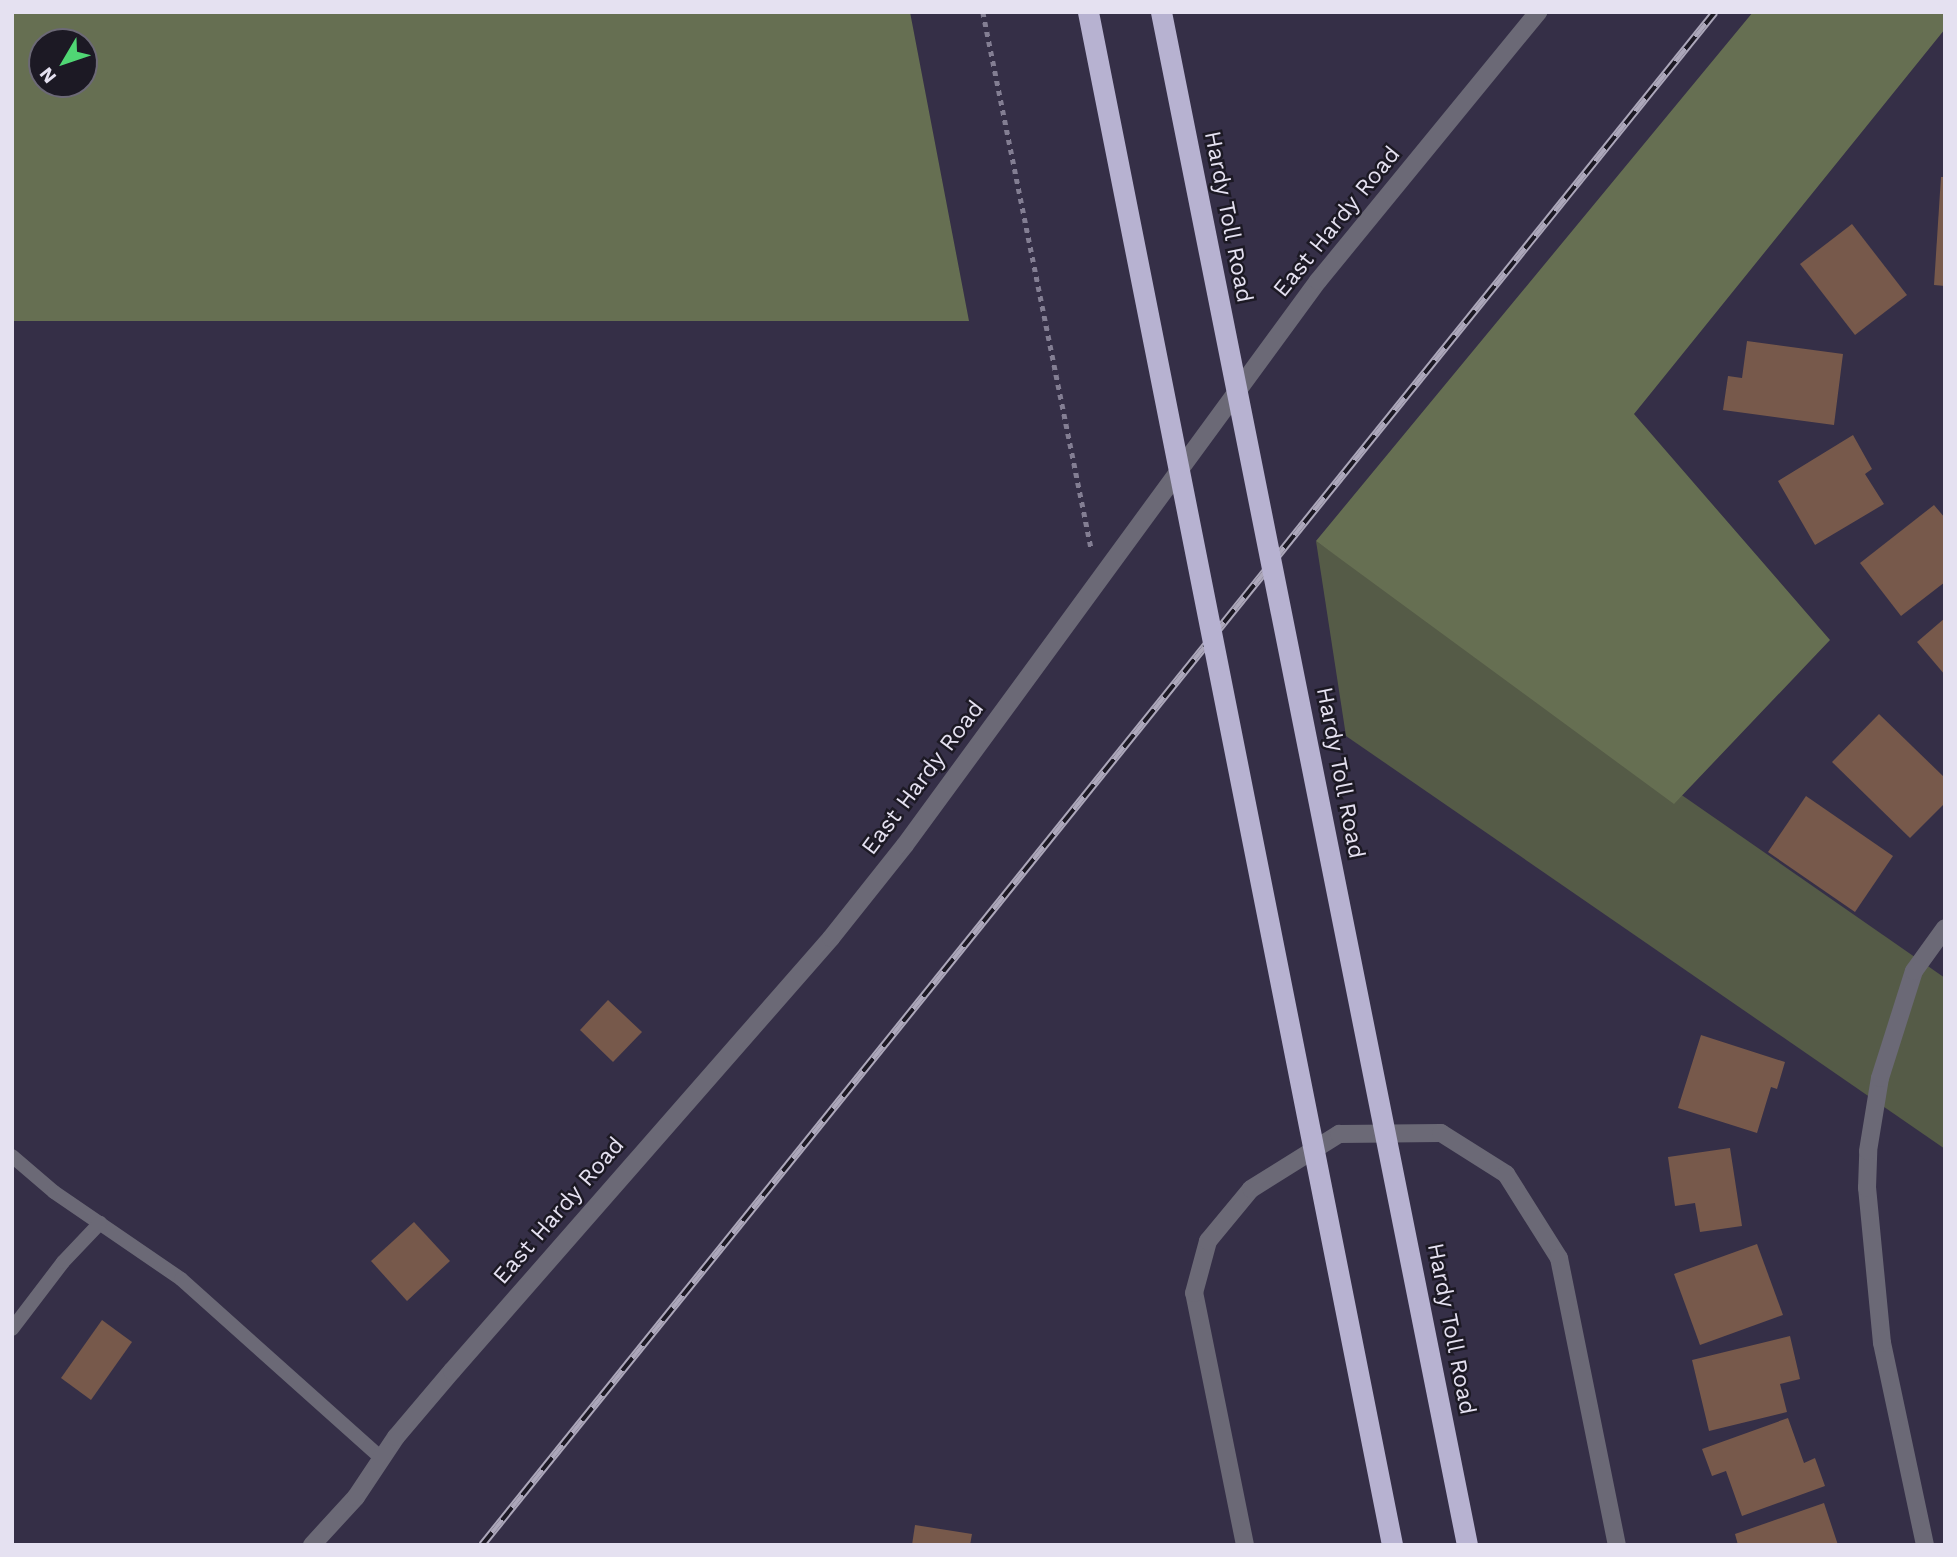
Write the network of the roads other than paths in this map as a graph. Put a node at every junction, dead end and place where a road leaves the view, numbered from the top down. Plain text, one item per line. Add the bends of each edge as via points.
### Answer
1 (1088, 12) edge
2 (1161, 12) edge
3 (1538, 12) edge
4 (1945, 928) edge
5 (12, 1156) edge
6 (100, 1223) junction
7 (12, 1329) edge
8 (382, 1460) junction
9 (312, 1545) edge
10 (1245, 1545) edge
11 (1392, 1545) edge
12 (1467, 1545) edge
13 (1617, 1545) edge
14 (1925, 1545) edge

1 - 11 highway, bridge
2 - 12 highway, Hardy Toll Road, bridge
3 - 8 street, East Hardy Road via 1318,281 905,845 831,938 452,1371
4 - 14 street via 1914,971 1880,1079 1867,1188 1882,1343
5 - 6 lane
6 - 7 lane via 63,1262
6 - 8 lane via 181,1279
8 - 9 street, East Hardy Road
10 - 13 street via 1194,1293 1208,1241 1251,1189 1339,1134 1441,1133 1506,1174 1559,1258

